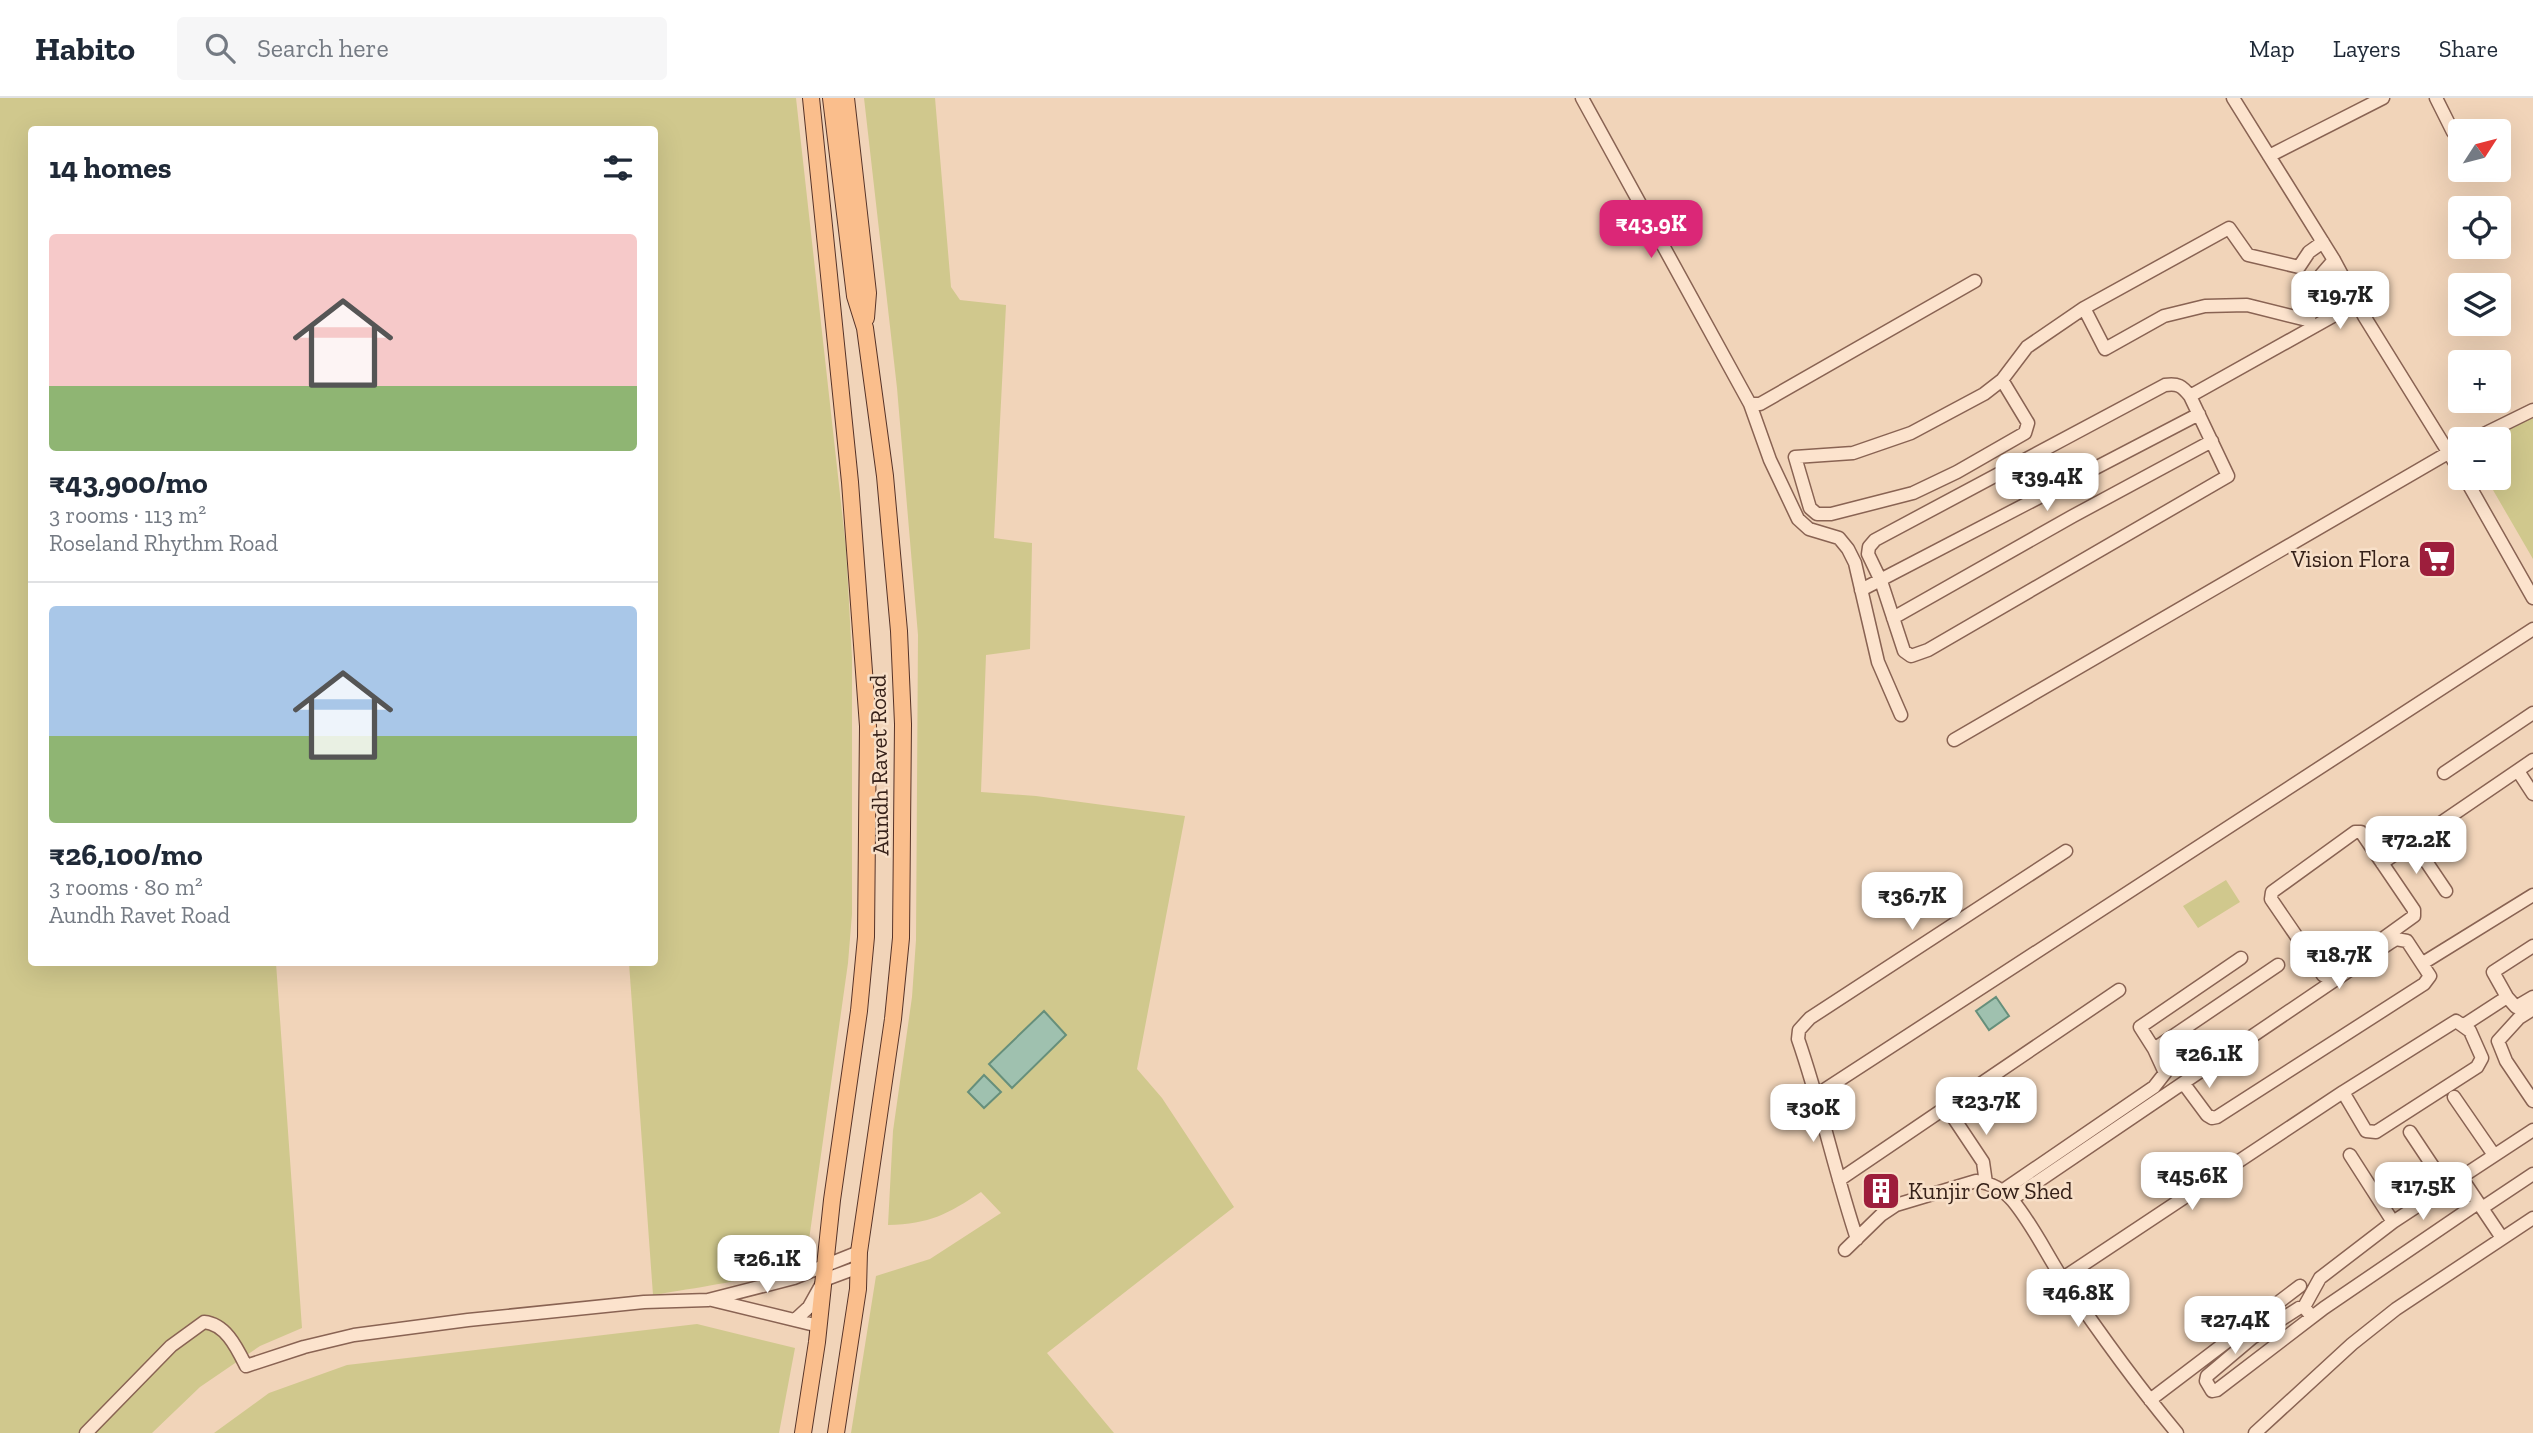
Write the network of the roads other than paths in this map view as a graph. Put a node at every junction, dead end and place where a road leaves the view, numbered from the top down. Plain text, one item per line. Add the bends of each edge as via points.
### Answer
1 (811, 98) edge
2 (831, 98) edge
3 (846, 98) edge
4 (1582, 98) edge
5 (2233, 98) edge
6 (2383, 98) edge
7 (2437, 98) edge
8 (2448, 121) edge
9 (2269, 156) junction
10 (2323, 242) junction
11 (2334, 260) junction
12 (2299, 267) junction
13 (2322, 275) junction
14 (1975, 281) dead end
15 (2358, 302) junction
16 (2084, 308) junction
17 (865, 328) junction
18 (2001, 380) junction
19 (2190, 396) junction
20 (1750, 404) junction
21 (2533, 410) edge
22 (2199, 414) junction
23 (2498, 427) edge
24 (2448, 438) edge
25 (2213, 441) junction
26 (2448, 453) edge
27 (2472, 490) edge
28 (1881, 581) junction
29 (1861, 590) junction
30 (2533, 598) edge
31 (1893, 618) junction
32 (2533, 629) edge
33 (2533, 713) edge
34 (1901, 715) dead end
35 (1954, 740) dead end
36 (2533, 760) edge
37 (2518, 771) junction
38 (2444, 773) dead end
39 (2533, 794) edge
40 (2413, 842) junction
41 (2066, 851) dead end
42 (2382, 863) junction
43 (2446, 891) dead end
44 (2533, 895) edge
45 (2533, 946) edge
46 (2241, 958) dead end
47 (2423, 962) junction
48 (2278, 965) dead end
49 (2119, 990) dead end
50 (2507, 997) junction
51 (2533, 997) edge
52 (2533, 1009) edge
53 (2464, 1025) junction
54 (2154, 1049) junction
55 (2184, 1084) junction
56 (2343, 1092) junction
57 (1818, 1094) junction
58 (2454, 1097) dead end
59 (2533, 1101) edge
60 (1947, 1108) junction
61 (2533, 1130) edge
62 (2410, 1132) dead end
63 (2350, 1154) dead end
64 (2494, 1156) junction
65 (2533, 1174) edge
66 (2461, 1177) junction
67 (1839, 1180) junction
68 (1986, 1183) junction
69 (2446, 1186) junction
70 (2007, 1195) junction
71 (2480, 1205) junction
72 (2533, 1218) edge
73 (2393, 1222) junction
74 (1857, 1238) junction
75 (2502, 1238) junction
76 (1845, 1250) dead end
77 (859, 1259) junction
78 (827, 1263) junction
79 (2063, 1278) junction
80 (824, 1280) junction
81 (2300, 1286) dead end
82 (708, 1300) junction
83 (2308, 1312) junction
84 (795, 1320) junction
85 (819, 1326) junction
86 (2150, 1400) junction
87 (86, 1433) edge
88 (803, 1433) edge
89 (835, 1433) edge
90 (2177, 1433) edge
91 (2255, 1433) edge

1 - 78 main road, Aundh Ravet Road via 850,482 868,726 866,937
2 - 17 main road, Aundh Ravet Road via 855,296
3 - 17 main road via 868,293
4 - 20 street
5 - 9 street
6 - 9 street
7 - 8 street
9 - 10 street
10 - 11 street
10 - 12 street
11 - 13 street
11 - 15 street
12 - 13 street
12 - 16 street via 2248,255 2229,228
13 - 16 street via 2309,318 2247,304 2205,306 2164,316 2105,349
14 - 20 street via 1760,404
15 - 19 street
15 - 24 street
16 - 18 street via 2027,346
17 - 77 main road, Aundh Ravet Road via 885,476 904,724 900,951
18 - 18 street via 2028,423 2025,433 1913,493 1831,514 1817,514 1810,508 1795,457 1853,453 1911,433
19 - 22 street
19 - 28 street via 2182,386 2165,385 1875,540 1868,554
20 - 29 street via 1798,519 1809,528 1839,538 1855,563
21 - 23 street
22 - 25 street
22 - 28 street
25 - 31 street
25 - 31 street via 2228,475 1928,650 1911,656 1904,651
26 - 35 street
27 - 30 street
28 - 29 street
28 - 31 street
29 - 34 street via 1878,662
32 - 57 street
33 - 38 street
36 - 37 street
37 - 39 street
37 - 40 street
40 - 42 street
40 - 43 street
41 - 57 street via 1803,1024 1798,1039
42 - 42 street via 2361,832 2355,832 2272,892 2271,899 2328,978 2414,916
44 - 47 street
45 - 50 street via 2493,972
46 - 54 street via 2140,1027
47 - 55 street via 2407,941 2390,942
47 - 55 street via 2430,976 2424,984 2217,1117 2207,1115
48 - 54 street
49 - 60 street
50 - 51 street via 2516,1007
50 - 53 street
52 - 59 street via 2498,1041
53 - 56 street via 2456,1021
53 - 56 street via 2481,1063 2387,1126 2376,1132 2366,1130
54 - 70 street via 2165,1073 2159,1083
55 - 70 street
56 - 79 street
57 - 67 street
58 - 64 street
60 - 67 street
60 - 68 street via 1983,1162
61 - 64 street
62 - 69 street
63 - 73 street
64 - 66 street
65 - 71 street
66 - 69 street
66 - 71 street
67 - 74 street
68 - 70 street
68 - 74 street via 1976,1181 1896,1205
69 - 73 street
70 - 79 street
71 - 75 street
71 - 83 street
72 - 75 street
73 - 83 street via 2320,1278
74 - 76 street
75 - 91 street via 2371,1328
77 - 78 street
77 - 80 street
77 - 89 main road, Aundh Ravet Road
78 - 80 main road, Aundh Ravet Road
78 - 82 street via 794,1278
79 - 86 street
80 - 84 street via 809,1307
80 - 85 main road, Aundh Ravet Road
81 - 86 street
82 - 84 street
82 - 87 street via 495,1317 354,1335 246,1366 224,1332 214,1322 204,1322 171,1346
83 - 83 street via 2212,1391 2207,1376 2252,1338 2299,1308
84 - 85 street
85 - 88 main road, Aundh Ravet Road
86 - 90 street

